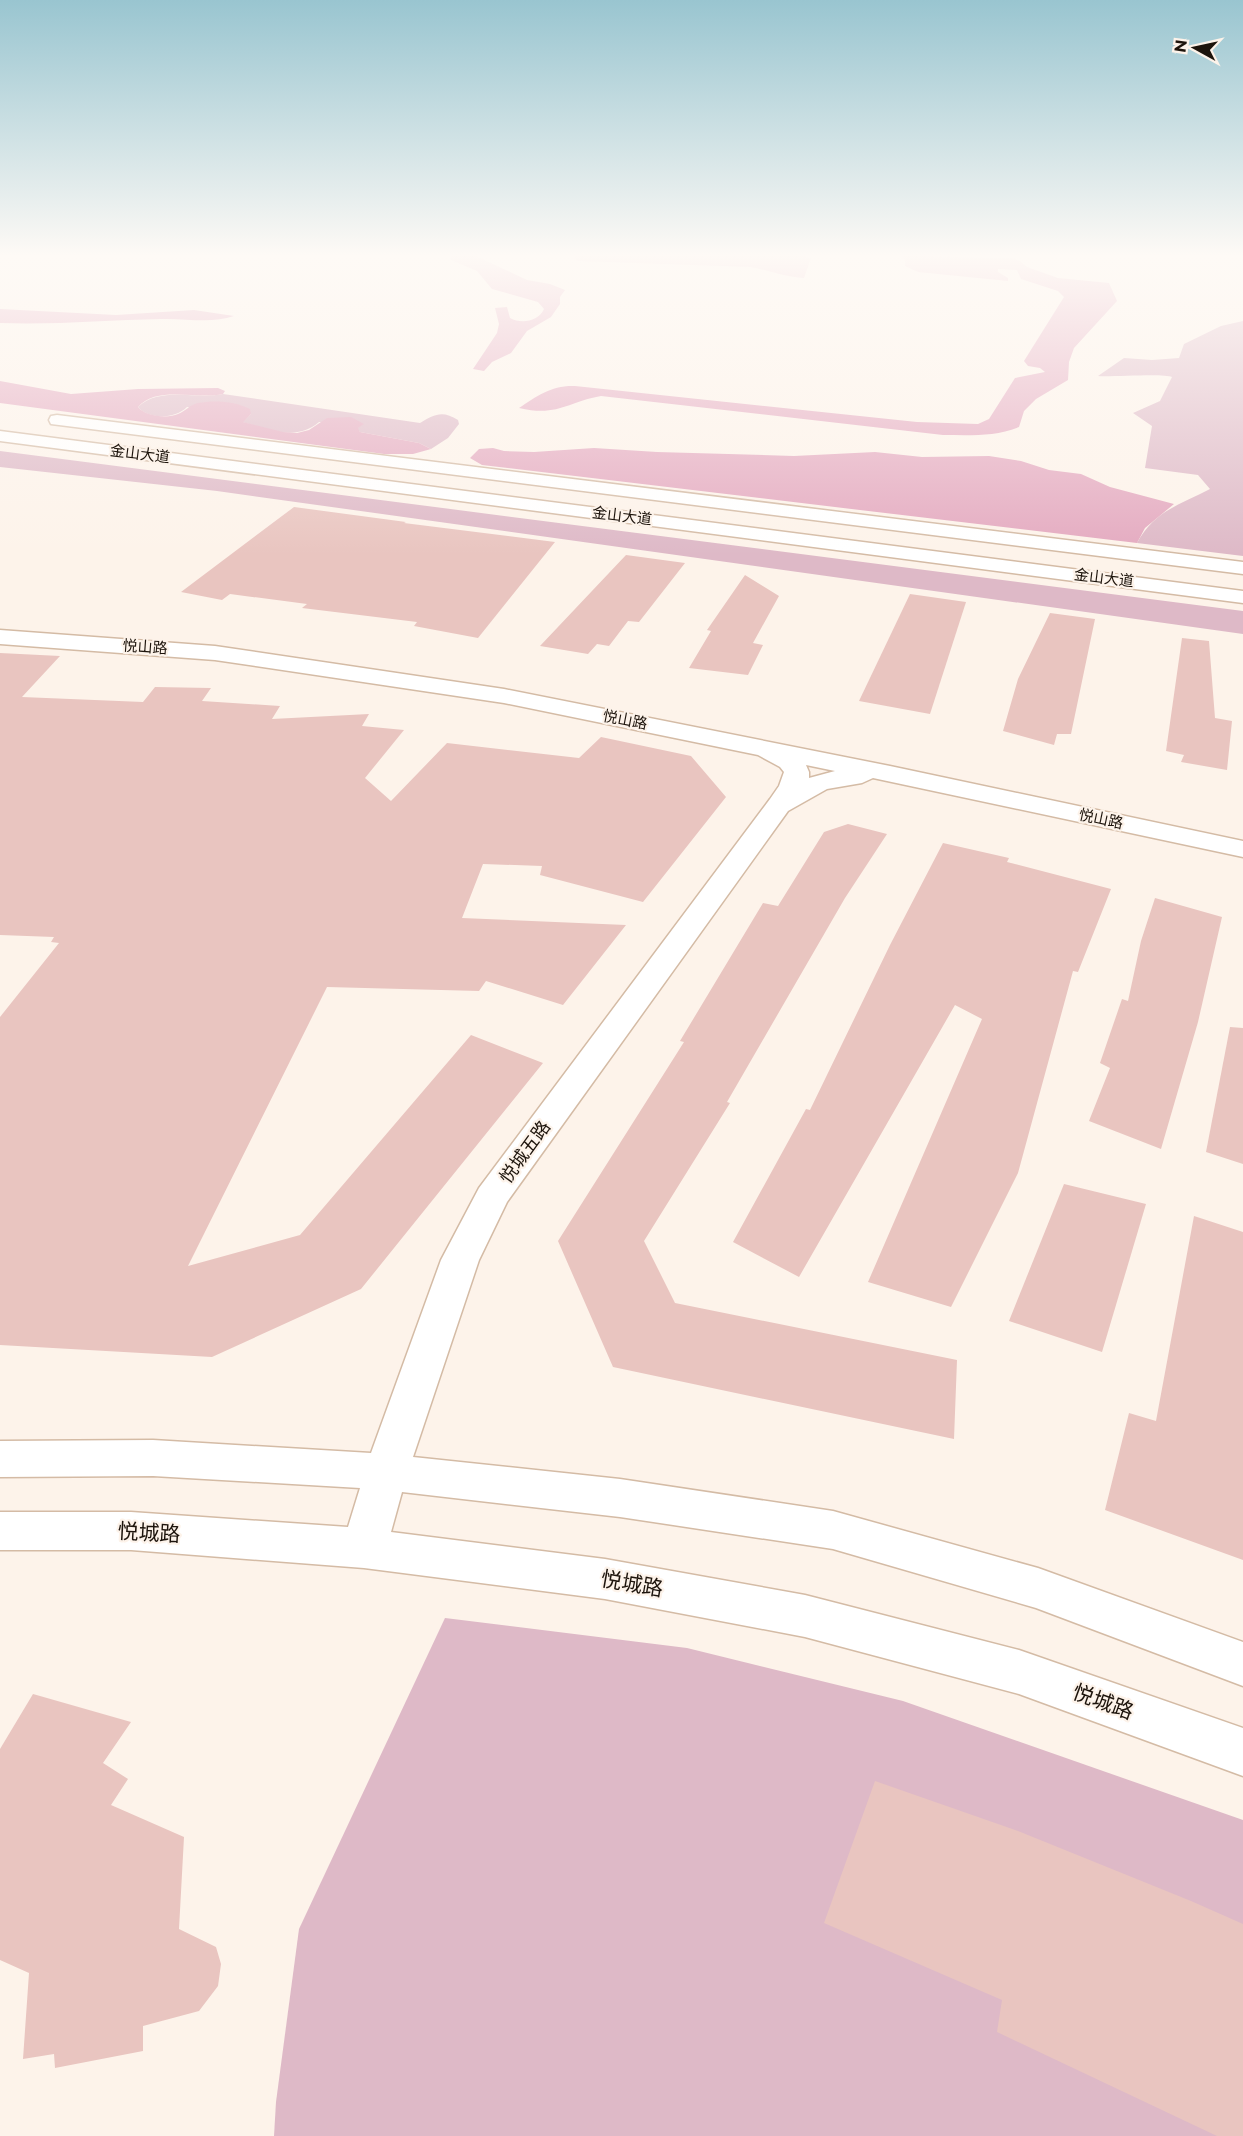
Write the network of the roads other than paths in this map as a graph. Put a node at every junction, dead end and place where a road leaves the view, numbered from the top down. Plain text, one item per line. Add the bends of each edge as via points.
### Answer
1 (44, 418) dead end
2 (0, 436) edge
3 (0, 451) edge
4 (244, 467) junction
5 (1243, 568) edge
6 (1243, 597) edge
7 (0, 620) edge
8 (0, 637) edge
9 (760, 747) junction
10 (891, 774) junction
11 (779, 805) junction
12 (1243, 832) edge
13 (1243, 849) edge
14 (0, 1459) edge
15 (386, 1473) junction
16 (0, 1531) edge
17 (364, 1548) junction
18 (1243, 1664) edge
19 (1243, 1752) edge

1 - 5 main road, 金山大道
2 - 4 main road, 金山大道
3 - 4 main road
4 - 6 main road, 金山大道
7 - 12 main road, 悦山路 via 230,637 514,682
8 - 9 main road, 悦山路 via 226,654 504,696
9 - 10 main road, 悦山路
9 - 11 main road, 悦城五路 via 782,756 798,771 797,779
10 - 11 main road via 828,778
10 - 13 main road, 悦山路
11 - 15 main road, 悦城五路 via 492,1197 460,1260
14 - 15 main road via 153,1458
15 - 17 main road, 悦城五路
15 - 18 main road via 620,1498 833,1530 1038,1588
16 - 17 main road, 悦城路 via 131,1531
17 - 19 main road, 悦城路 via 605,1579 805,1616 1019,1672

